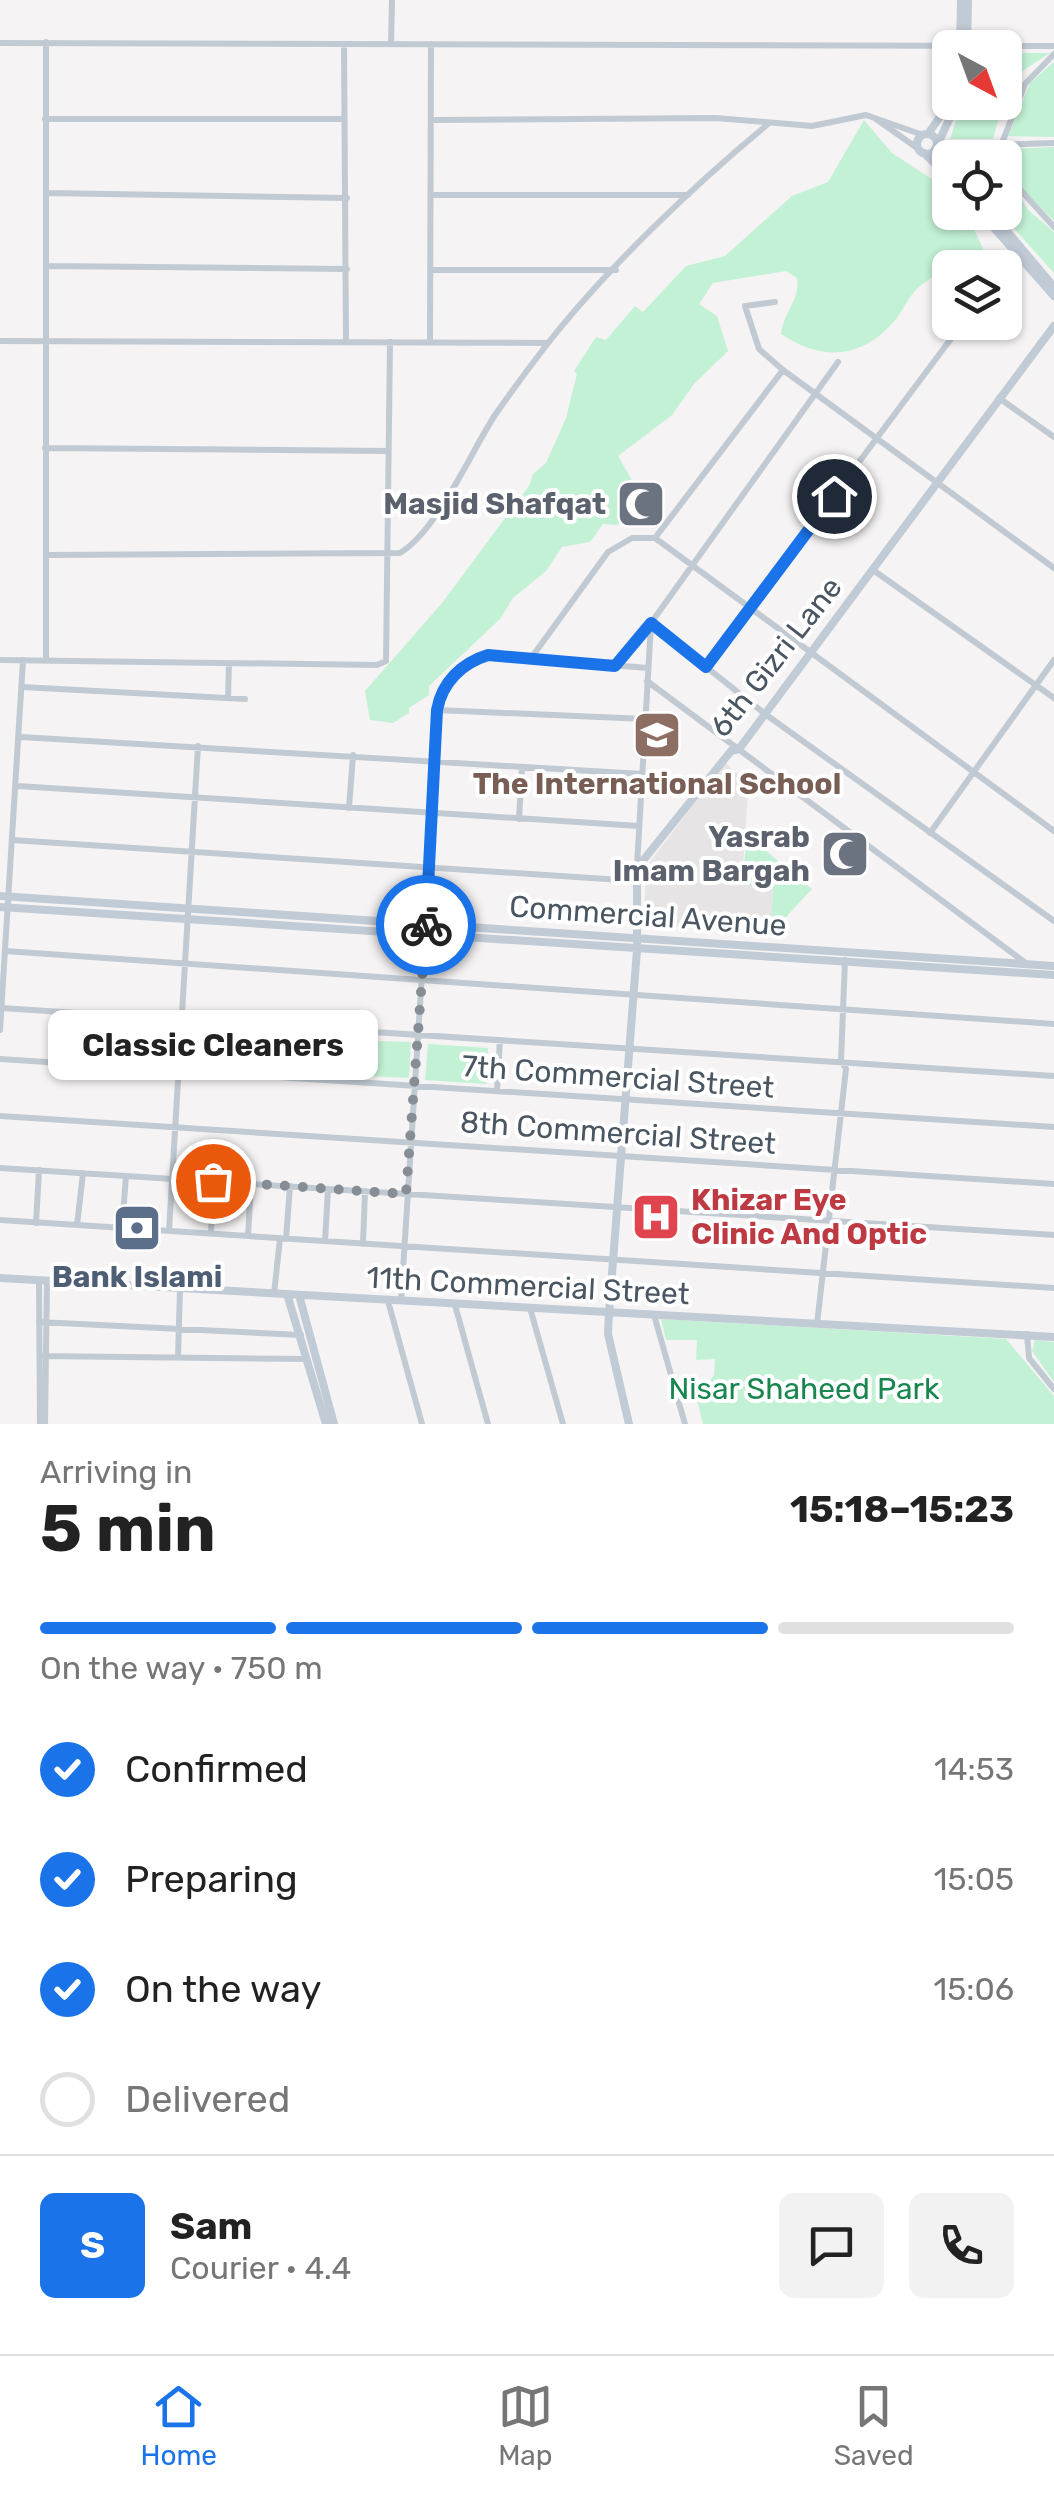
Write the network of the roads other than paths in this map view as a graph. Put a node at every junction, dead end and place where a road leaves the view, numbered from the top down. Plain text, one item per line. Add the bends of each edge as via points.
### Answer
1 (392, 0) edge
2 (964, 0) edge
3 (964, 30) edge
4 (46, 42) junction
5 (0, 43) edge
6 (344, 44) junction
7 (391, 44) junction
8 (431, 44) junction
9 (932, 45) edge
10 (1022, 46) edge
11 (1054, 46) edge
12 (1054, 54) edge
13 (875, 119) junction
14 (45, 120) junction
15 (344, 120) junction
16 (433, 120) junction
17 (938, 120) edge
18 (768, 124) junction
19 (926, 134) junction
20 (935, 140) edge
21 (1003, 140) edge
22 (1022, 143) edge
23 (1054, 144) edge
24 (932, 148) edge
25 (922, 151) junction
26 (932, 161) edge
27 (1022, 192) edge
28 (46, 193) junction
29 (433, 195) junction
30 (690, 195) junction
31 (348, 198) junction
32 (1054, 227) edge
33 (996, 230) edge
34 (1006, 230) edge
35 (46, 266) junction
36 (347, 269) junction
37 (432, 270) junction
38 (616, 270) junction
39 (1054, 286) edge
40 (1054, 296) edge
41 (774, 302) dead end
42 (1054, 326) edge
43 (950, 340) edge
44 (0, 341) edge
45 (47, 342) junction
46 (346, 342) junction
47 (390, 342) junction
48 (430, 342) junction
49 (548, 343) junction
50 (838, 362) dead end
51 (782, 370) junction
52 (814, 395) junction
53 (1000, 398) junction
54 (1054, 436) edge
55 (876, 440) junction
56 (45, 448) junction
57 (388, 451) junction
58 (937, 484) junction
59 (655, 538) junction
60 (47, 555) junction
61 (388, 556) junction
62 (692, 565) junction
63 (1054, 568) edge
64 (873, 570) junction
65 (749, 610) junction
66 (651, 623) junction
67 (811, 655) junction
68 (0, 660) edge
69 (23, 660) junction
70 (46, 660) junction
71 (1054, 660) edge
72 (528, 661) junction
73 (229, 663) junction
74 (615, 666) junction
75 (706, 667) junction
76 (648, 668) junction
77 (647, 681) junction
78 (1036, 685) junction
79 (22, 687) junction
80 (228, 698) junction
81 (1054, 698) edge
82 (245, 699) dead end
83 (437, 710) junction
84 (765, 714) junction
85 (645, 720) junction
86 (21, 737) junction
87 (198, 746) junction
88 (739, 749) junction
89 (353, 755) junction
90 (436, 762) junction
91 (522, 767) junction
92 (642, 774) junction
93 (972, 774) junction
94 (18, 786) junction
95 (194, 798) junction
96 (349, 808) junction
97 (434, 814) junction
98 (519, 819) junction
99 (639, 826) junction
100 (1054, 831) edge
101 (930, 833) junction
102 (12, 840) junction
103 (190, 852) junction
104 (429, 868) junction
105 (637, 868) junction
106 (636, 881) junction
107 (4, 896) edge
108 (188, 906) junction
109 (4, 907) edge
110 (188, 917) junction
111 (1054, 921) edge
112 (426, 924) junction
113 (426, 934) junction
114 (636, 938) junction
115 (637, 950) junction
116 (6, 951) junction
117 (845, 960) junction
118 (185, 964) junction
119 (1028, 964) junction
120 (1054, 966) edge
121 (1038, 974) junction
122 (1054, 975) edge
123 (422, 980) junction
124 (632, 995) junction
125 (1, 1008) edge
126 (843, 1010) junction
127 (182, 1020) junction
128 (1054, 1024) edge
129 (0, 1030) edge
130 (338, 1030) junction
131 (418, 1035) junction
132 (500, 1040) junction
133 (626, 1048) junction
134 (0, 1059) edge
135 (841, 1061) junction
136 (179, 1070) junction
137 (1054, 1076) edge
138 (334, 1080) junction
139 (414, 1086) junction
140 (498, 1091) junction
141 (624, 1099) junction
142 (841, 1115) junction
143 (0, 1116) edge
144 (175, 1127) junction
145 (1054, 1127) edge
146 (409, 1142) junction
147 (620, 1156) junction
148 (0, 1168) edge
149 (39, 1170) junction
150 (836, 1170) junction
151 (82, 1173) junction
152 (126, 1176) junction
153 (172, 1179) junction
154 (213, 1181) junction
155 (251, 1184) junction
156 (1054, 1184) edge
157 (290, 1186) junction
158 (328, 1188) junction
159 (365, 1191) junction
160 (406, 1194) junction
161 (618, 1207) junction
162 (0, 1220) edge
163 (830, 1221) junction
164 (36, 1222) junction
165 (77, 1225) junction
166 (122, 1228) junction
167 (169, 1231) junction
168 (211, 1234) junction
169 (1054, 1235) edge
170 (248, 1236) junction
171 (283, 1239) junction
172 (325, 1241) junction
173 (363, 1244) junction
174 (403, 1246) junction
175 (614, 1260) junction
176 (824, 1273) junction
177 (0, 1278) edge
178 (43, 1281) junction
179 (1054, 1288) edge
180 (180, 1289) junction
181 (274, 1294) junction
182 (287, 1294) junction
183 (299, 1295) junction
184 (388, 1302) junction
185 (401, 1302) junction
186 (454, 1305) junction
187 (530, 1308) junction
188 (609, 1313) junction
189 (654, 1314) junction
190 (43, 1322) junction
191 (816, 1325) junction
192 (178, 1329) junction
193 (1026, 1334) junction
194 (301, 1335) junction
195 (1054, 1336) edge
196 (43, 1356) junction
197 (178, 1358) junction
198 (307, 1359) junction
199 (1054, 1389) edge
200 (43, 1424) edge
201 (326, 1424) edge
202 (334, 1424) edge
203 (422, 1424) edge
204 (488, 1424) edge
205 (563, 1424) edge
206 (629, 1424) edge
207 (685, 1424) edge

1 - 7 street
2 - 3 street
4 - 5 street
4 - 6 street
4 - 14 street
6 - 7 street
6 - 15 street
7 - 8 street
8 - 9 street
8 - 16 street
10 - 11 street
12 - 21 street via 1025,84
13 - 18 street
13 - 19 street
13 - 25 street
14 - 15 street
14 - 28 street
15 - 31 street
16 - 18 street via 716,118
16 - 29 street
17 - 19 street
18 - 30 street
19 - 20 street
19 - 25 street via 918,141
22 - 23 street
24 - 25 street
25 - 26 street
27 - 32 street
28 - 31 street
28 - 35 street
29 - 30 street
29 - 37 street
30 - 38 street
31 - 36 street
33 - 40 street
34 - 39 street
35 - 36 street
35 - 45 street
36 - 46 street
37 - 38 street
37 - 48 street
38 - 49 street
41 - 51 street via 745,306 759,349
42 - 53 street, 6th Gizri Lane
43 - 55 street
44 - 45 street
45 - 46 street
45 - 56 street
46 - 47 street
47 - 48 street
47 - 57 street
48 - 49 street
49 - 61 street via 410,547
50 - 52 street
51 - 52 street
51 - 59 street
52 - 55 street
52 - 62 street
53 - 54 street
53 - 58 street, 6th Gizri Lane
55 - 58 street
55 - 65 street
56 - 57 street
56 - 60 street
57 - 61 street
58 - 63 street
58 - 64 street, 6th Gizri Lane
59 - 62 street
59 - 72 street via 632,538 608,552
60 - 61 street
60 - 70 street
61 - 73 street via 386,661
62 - 65 street
62 - 66 street
64 - 67 street, 6th Gizri Lane
64 - 78 street
65 - 67 street
65 - 75 street
66 - 74 street
66 - 75 street
66 - 76 street
67 - 84 street, 6th Gizri Lane
67 - 93 street
68 - 69 street
69 - 70 street
69 - 79 street
70 - 73 street
71 - 78 street
72 - 74 street
72 - 83 street via 488,655 469,661 440,694
73 - 80 street
74 - 76 street
75 - 84 street
76 - 77 street
77 - 85 street
77 - 88 street
78 - 81 street
78 - 93 street
79 - 80 street
79 - 86 street
80 - 82 street
83 - 85 street
83 - 90 street
84 - 88 street, 6th Gizri Lane
84 - 101 street
85 - 92 street
86 - 87 street
86 - 94 street
87 - 89 street
87 - 95 street
88 - 105 street, 6th Gizri Lane
88 - 119 street
89 - 90 street
89 - 96 street
90 - 91 street
90 - 97 street
91 - 92 street
91 - 98 street
92 - 99 street
93 - 100 street
93 - 101 street
94 - 95 street
94 - 102 street
95 - 96 street
95 - 103 street
96 - 97 street
97 - 98 street
97 - 104 street
98 - 99 street
99 - 105 street
101 - 111 street
102 - 103 street
102 - 107 street
103 - 104 street
103 - 108 street
104 - 106 street
104 - 112 street
105 - 106 street
106 - 114 street
107 - 108 street, Commercial Avenue
107 - 109 street
108 - 110 street
108 - 112 street, Commercial Avenue
109 - 110 street, Commercial Avenue
109 - 116 street
110 - 113 street, Commercial Avenue
110 - 118 street
112 - 113 street
112 - 114 street, Commercial Avenue
113 - 115 street, Commercial Avenue
113 - 123 street
114 - 115 street
114 - 119 street, Commercial Avenue
115 - 117 street, Commercial Avenue
115 - 124 street
116 - 118 street
116 - 125 street
117 - 121 street, Commercial Avenue
117 - 126 street
118 - 123 street
118 - 127 street
119 - 120 street, Commercial Avenue
119 - 121 street
121 - 122 street, Commercial Avenue
123 - 124 street
123 - 131 street
124 - 126 street
124 - 133 street
125 - 127 street
125 - 129 street
126 - 128 street
126 - 135 street
127 - 130 street
127 - 136 street
130 - 131 street
130 - 138 street
131 - 132 street
131 - 139 street
132 - 133 street
132 - 140 street
133 - 135 street
133 - 141 street
134 - 136 street, 7th Commercial Street
135 - 137 street
135 - 142 street
136 - 138 street, 7th Commercial Street
136 - 144 street
138 - 139 street, 7th Commercial Street
139 - 140 street, 7th Commercial Street
139 - 146 street
140 - 141 street, 7th Commercial Street
141 - 142 street, 7th Commercial Street
141 - 147 street
142 - 145 street, 7th Commercial Street
142 - 150 street
143 - 144 street, 8th Commercial Street
144 - 146 street, 8th Commercial Street
144 - 153 street
146 - 147 street, 8th Commercial Street
146 - 160 street
147 - 150 street, 8th Commercial Street
147 - 161 street
148 - 149 street
149 - 151 street
149 - 164 street
150 - 156 street, 8th Commercial Street
150 - 163 street
151 - 152 street
151 - 165 street
152 - 153 street
152 - 166 street
153 - 154 street
153 - 167 street
154 - 155 street
154 - 168 street
155 - 157 street
155 - 170 street
157 - 158 street
157 - 171 street
158 - 159 street
158 - 172 street
159 - 160 street
159 - 173 street
160 - 161 street
160 - 174 street
161 - 163 street
161 - 175 street
162 - 164 street
163 - 169 street
163 - 176 street
164 - 165 street
165 - 166 street
166 - 167 street
167 - 168 street
168 - 170 street
170 - 171 street
171 - 172 street
171 - 181 street
172 - 173 street
173 - 174 street
174 - 175 street
174 - 185 street
175 - 176 street
175 - 188 street
176 - 179 street
176 - 191 street
177 - 178 street, 11th Commercial Street
178 - 180 street, 11th Commercial Street
178 - 190 street
180 - 181 street, 11th Commercial Street
180 - 192 street
181 - 182 street, 11th Commercial Street
182 - 183 street, 11th Commercial Street
182 - 194 street
183 - 184 street, 11th Commercial Street
183 - 202 street
184 - 185 street, 11th Commercial Street
184 - 203 street
185 - 186 street, 11th Commercial Street
186 - 187 street, 11th Commercial Street
186 - 204 street
187 - 188 street, 11th Commercial Street
187 - 205 street
188 - 189 street, 11th Commercial Street
188 - 206 street
189 - 191 street, 11th Commercial Street
189 - 207 street
190 - 192 street
190 - 196 street
191 - 193 street, 11th Commercial Street
192 - 194 street
192 - 197 street
193 - 195 street, 11th Commercial Street
193 - 199 street via 1028,1358
194 - 198 street
196 - 197 street
196 - 200 street
197 - 198 street
198 - 201 street

